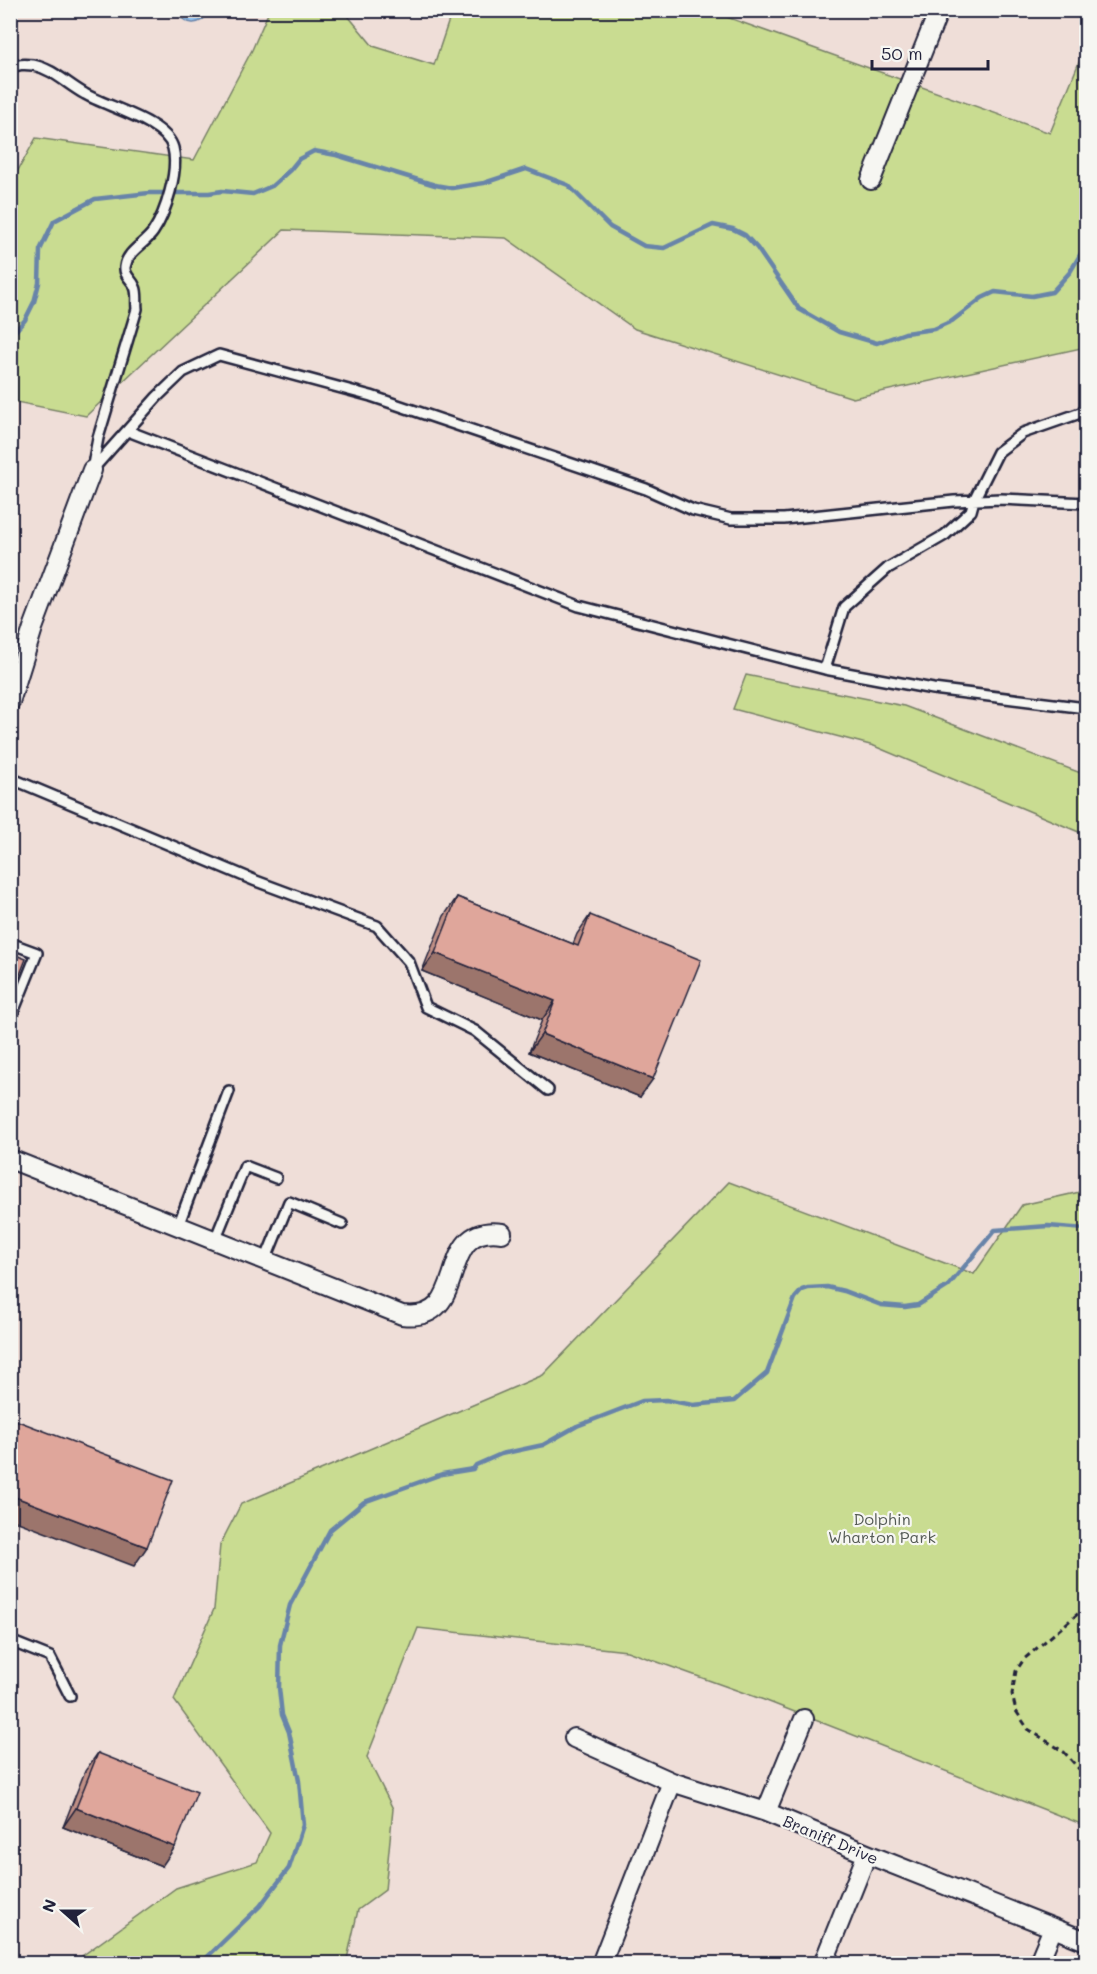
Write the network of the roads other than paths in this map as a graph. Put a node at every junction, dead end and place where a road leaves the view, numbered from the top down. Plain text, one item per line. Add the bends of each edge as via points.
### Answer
1 (939, 10) edge
2 (10, 68) edge
3 (871, 180) dead end
4 (1086, 411) edge
5 (128, 431) junction
6 (92, 471) junction
7 (974, 500) junction
8 (1086, 503) edge
9 (825, 669) junction
10 (10, 702) edge
11 (1086, 708) edge
12 (10, 778) edge
13 (10, 943) edge
14 (10, 1020) edge
15 (548, 1090) dead end
16 (229, 1091) dead end
17 (10, 1159) edge
18 (276, 1178) dead end
19 (342, 1224) dead end
20 (178, 1226) junction
21 (502, 1233) dead end
22 (215, 1240) junction
23 (265, 1261) junction
24 (10, 1641) edge
25 (70, 1696) dead end
26 (804, 1719) dead end
27 (574, 1738) dead end
28 (672, 1782) junction
29 (766, 1812) junction
30 (867, 1854) junction
31 (1053, 1928) junction
32 (1086, 1941) edge
33 (601, 1964) edge
34 (823, 1964) edge
35 (1038, 1964) edge

1 - 3 street
2 - 6 lane via 34,65 59,75 84,93 165,134 173,147 168,200 153,232 129,255 125,266 135,287 137,309 98,438
4 - 7 lane via 1023,433 998,452
5 - 6 lane
5 - 7 lane via 183,372 219,355 371,396 646,489 693,510 731,519 784,519
5 - 9 lane via 579,606
6 - 10 street via 33,628
7 - 8 lane
7 - 9 lane via 971,511 945,535 888,568 844,607
9 - 11 lane via 933,689
12 - 15 lane via 256,881 377,926 409,962 426,1007 475,1030
13 - 14 lane via 37,953
16 - 20 lane
17 - 20 street
18 - 22 lane via 245,1166
19 - 23 lane via 289,1202
20 - 22 street
21 - 23 street via 474,1235 465,1243 443,1298 431,1312 416,1317
22 - 23 street
24 - 25 lane via 50,1656
26 - 29 street
27 - 28 street, Braniff Drive
28 - 29 street, Braniff Drive
28 - 33 street
29 - 30 street, Braniff Drive
30 - 31 street, Braniff Drive
30 - 34 street
31 - 32 street, Braniff Drive
31 - 35 street

